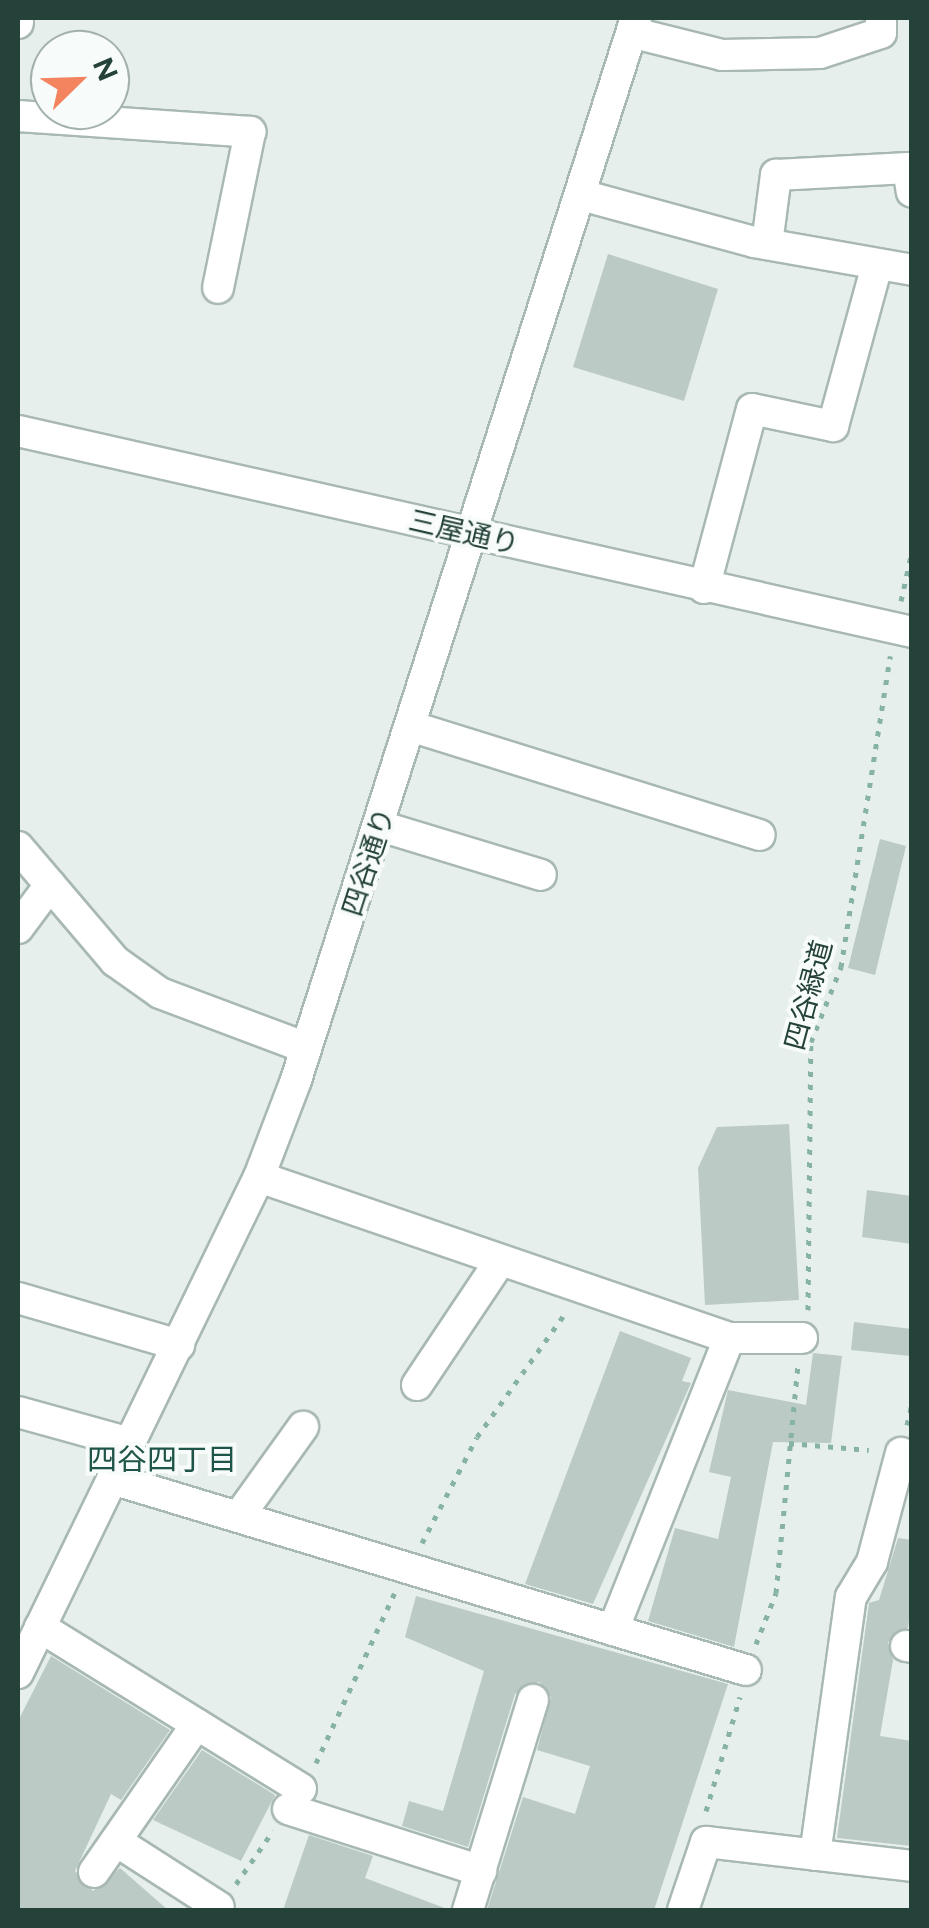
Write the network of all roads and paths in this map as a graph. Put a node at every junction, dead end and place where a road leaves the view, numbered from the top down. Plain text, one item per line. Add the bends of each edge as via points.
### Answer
1 (881, 18) edge
2 (635, 25) edge
3 (18, 116) edge
4 (912, 192) edge
5 (582, 195) junction
6 (767, 244) junction
7 (878, 265) junction
8 (912, 270) edge
9 (218, 288) dead end
10 (18, 432) edge
11 (476, 534) junction
12 (912, 550) edge
13 (704, 588) junction
14 (903, 630) edge
15 (413, 727) junction
16 (380, 826) junction
17 (760, 835) dead end
18 (18, 847) edge
19 (540, 875) dead end
20 (50, 885) junction
21 (18, 928) edge
22 (306, 1048) junction
23 (259, 1178) junction
24 (500, 1261) junction
25 (18, 1298) edge
26 (729, 1338) junction
27 (802, 1338) junction
28 (179, 1345) junction
29 (416, 1384) dead end
30 (18, 1412) edge
31 (303, 1427) dead end
32 (130, 1443) junction
33 (789, 1443) junction
34 (901, 1453) joint
35 (112, 1478) junction
36 (780, 1514) dead end
37 (239, 1516) junction
38 (40, 1627) junction
39 (614, 1630) junction
40 (746, 1670) dead end
41 (18, 1674) edge
42 (533, 1700) dead end
43 (197, 1724) junction
44 (116, 1841) junction
45 (815, 1854) junction
46 (912, 1866) edge
47 (481, 1870) junction
48 (94, 1872) dead end
49 (219, 1907) dead end
50 (468, 1910) edge
51 (683, 1910) edge

1 - 2 street via 882,34 820,53 722,54
2 - 5 street, 四谷通り
3 - 9 street via 250,132
4 - 6 street via 908,168 776,176
5 - 6 street
5 - 11 street, 四谷通り
6 - 7 street
7 - 8 street
7 - 13 street via 833,426 752,410
10 - 11 street, 三屋通り
11 - 13 street, 三屋通り
11 - 15 street, 四谷通り
12 - 14 path, 四谷緑道
13 - 14 street, 三屋通り
14 - 27 path, 四谷緑道 via 841,967 810,1042 814,1279
15 - 16 street, 四谷通り
15 - 17 street
16 - 19 street
16 - 22 street, 四谷通り
18 - 20 street
20 - 21 street
20 - 22 street via 115,961 160,993
22 - 23 street, 四谷通り
23 - 24 street
23 - 28 street, 四谷通り
24 - 26 street
24 - 29 street
25 - 28 street
26 - 27 street
26 - 39 street
27 - 33 path, 四谷緑道
28 - 32 street, 四谷通り
30 - 32 street
31 - 37 street
32 - 35 street, 四谷通り
33 - 34 path
33 - 36 path, 四谷緑道
34 - 45 street via 872,1562 852,1597
35 - 37 street
35 - 38 street, 四谷通り
37 - 39 street
38 - 41 street, 四谷通り
38 - 43 street
39 - 40 street
42 - 47 street
43 - 44 street
43 - 47 street via 294,1799
44 - 48 street
44 - 49 street
45 - 46 street
45 - 51 street via 706,1842
47 - 50 street

